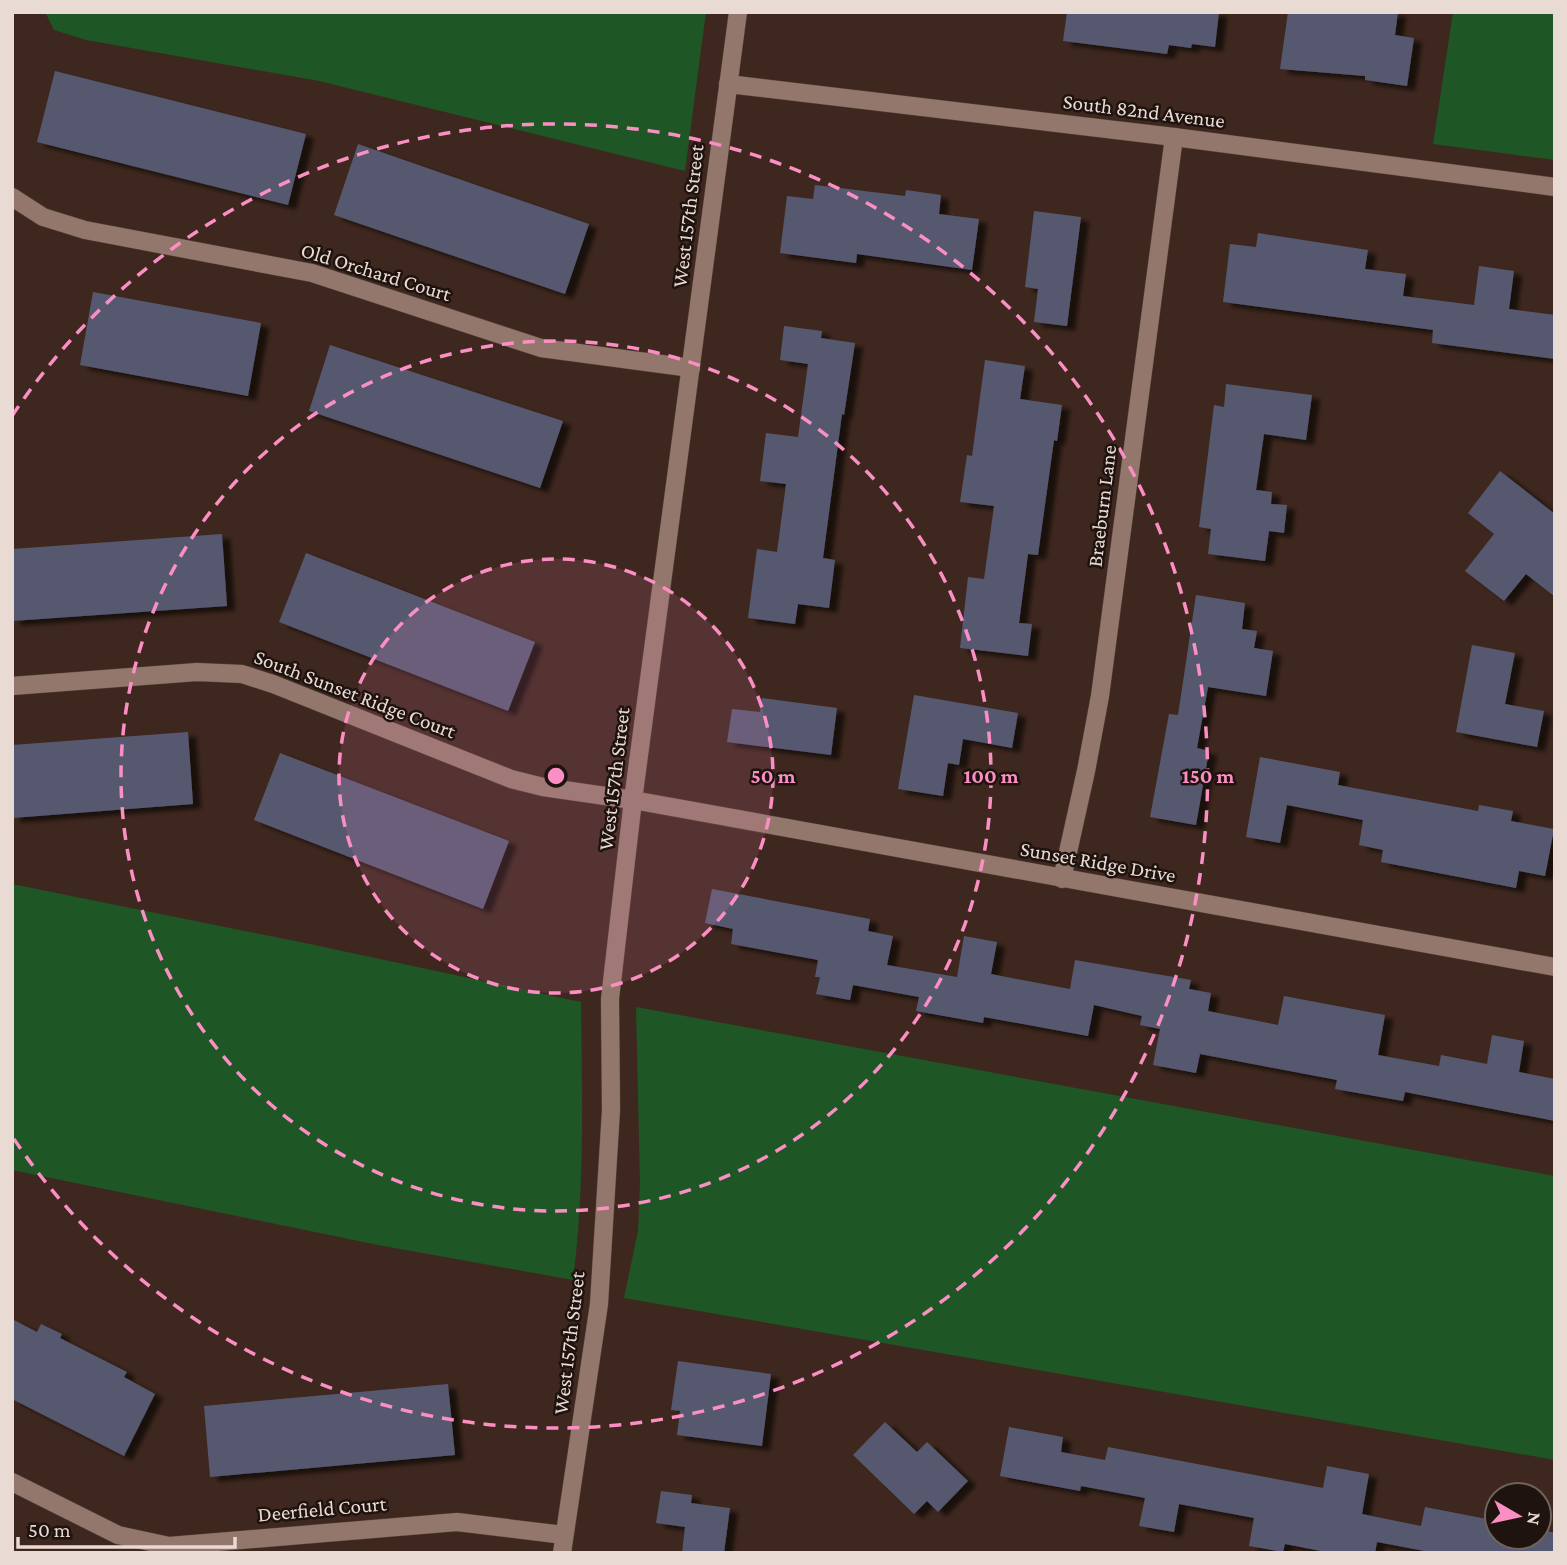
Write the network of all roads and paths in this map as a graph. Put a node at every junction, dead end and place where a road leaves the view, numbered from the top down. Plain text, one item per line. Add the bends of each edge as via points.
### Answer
1 (738, 12) edge
2 (728, 84) junction
3 (1174, 138) junction
4 (1555, 187) edge
5 (12, 197) edge
6 (691, 368) junction
7 (12, 686) edge
8 (633, 800) junction
9 (1062, 879) junction
10 (1555, 967) edge
11 (12, 1482) edge
12 (563, 1544) edge

1 - 2 street, West 157th Street
2 - 3 street, South 82nd Avenue
2 - 6 street, West 157th Street
3 - 4 street, South 82nd Avenue
3 - 9 street, Braeburn Lane via 1100,696
5 - 6 street, Old Orchard Court via 43,217 85,230 312,273 541,348
6 - 8 street, West 157th Street
7 - 8 street, South Sunset Ridge Court via 242,674 511,779
8 - 9 street, Sunset Ridge Drive
8 - 12 street, West 157th Street via 610,999 611,1110 599,1304
9 - 10 street, Sunset Ridge Drive
11 - 12 street, Deerfield Court via 118,1535 169,1546 457,1522

